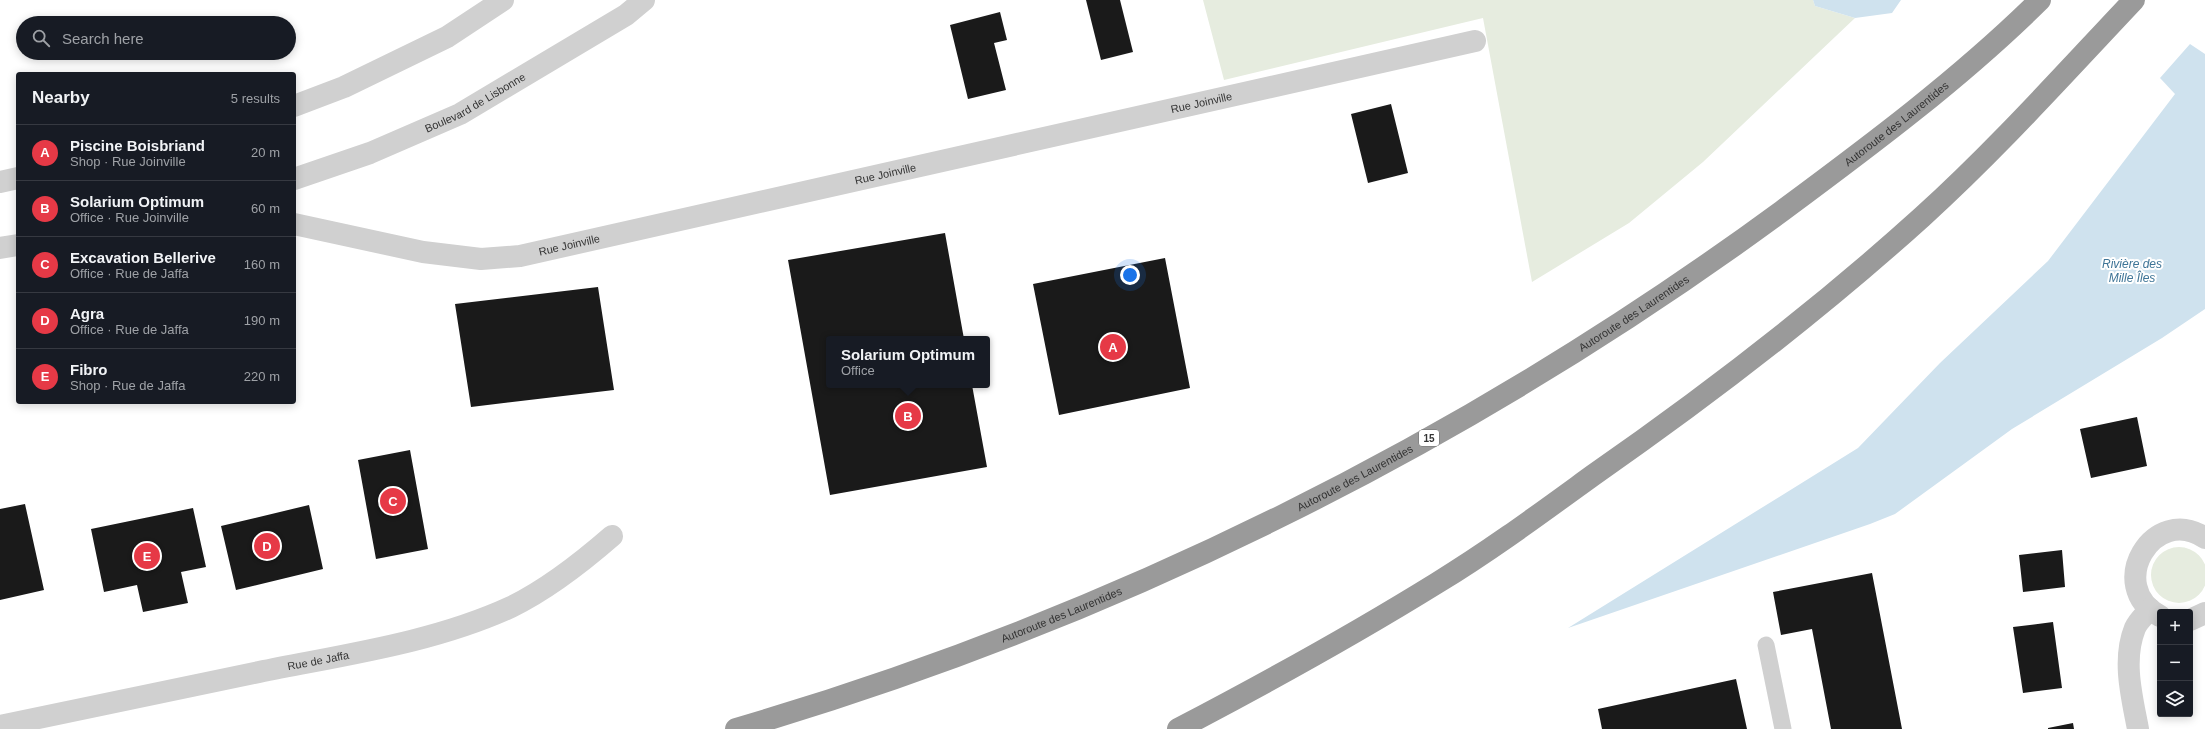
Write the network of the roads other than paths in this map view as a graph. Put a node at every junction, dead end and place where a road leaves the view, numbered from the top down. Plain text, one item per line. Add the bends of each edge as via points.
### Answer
1 (503, 0) edge
2 (644, 0) edge
3 (2040, 0) edge
4 (2134, 0) edge
5 (1475, 41) dead end
6 (296, 105) edge
7 (16, 178) edge
8 (296, 178) edge
9 (0, 182) edge
10 (296, 224) edge
11 (16, 245) edge
12 (0, 248) edge
13 (612, 536) dead end
14 (2205, 538) edge
15 (2155, 612) edge
16 (2205, 613) edge
17 (2193, 619) edge
18 (1766, 644) dead end
19 (0, 726) edge
20 (736, 729) edge
21 (1178, 729) edge
22 (1783, 729) edge
23 (2138, 729) edge

1 - 6 street via 447,37 344,87
2 - 8 street, Boulevard de Lisbonne via 626,15 460,114 370,153
3 - 20 highway, Autoroute des Laurentides / 15 via 1984,52 1926,100 1762,226 1641,310 1474,413 1326,495 1214,550 1120,592 908,674
4 - 21 highway via 2006,134 1924,215 1847,282 1731,375 1569,493 1438,582 1319,652
5 - 10 street, Rue Joinville via 520,256 481,259 423,252
7 - 9 street
11 - 12 street
13 - 19 street, Rue de Jaffa via 588,557 537,592 470,624 348,654
14 - 15 street via 2194,532 2177,530 2160,534 2147,545 2138,559 2135,575 2138,590
15 - 23 street via 2135,628 2129,660 2130,687
16 - 17 street
18 - 22 lane

